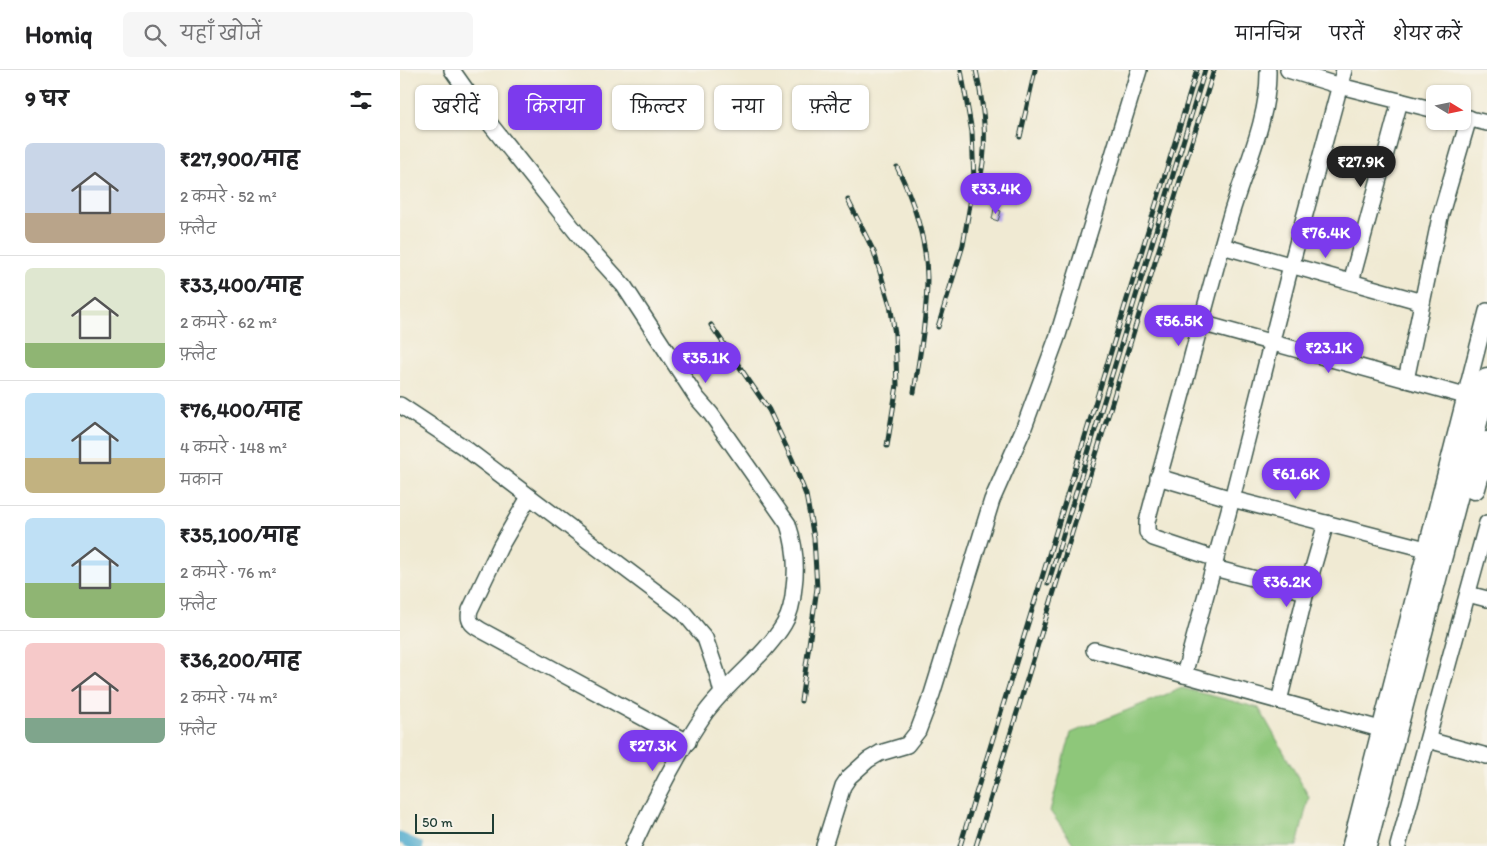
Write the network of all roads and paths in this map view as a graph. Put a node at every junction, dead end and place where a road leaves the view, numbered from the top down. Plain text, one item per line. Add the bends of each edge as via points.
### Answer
1 (452, 70) edge
2 (1139, 70) edge
3 (1268, 70) edge
4 (1288, 70) edge
5 (1344, 70) edge
6 (1340, 86) junction
7 (1400, 101) junction
8 (1426, 108) edge
9 (1471, 118) edge
10 (1487, 123) edge
11 (1463, 130) edge
12 (1222, 246) junction
13 (1291, 266) junction
14 (1351, 282) junction
15 (1422, 302) junction
16 (1487, 310) edge
17 (1201, 323) junction
18 (1271, 343) junction
19 (1406, 380) junction
20 (1487, 380) edge
21 (1465, 396) junction
22 (400, 405) edge
23 (1479, 453) edge
24 (1158, 477) junction
25 (529, 497) junction
26 (1232, 499) junction
27 (1326, 523) junction
28 (1487, 524) edge
29 (1426, 549) junction
30 (1215, 563) junction
31 (1306, 592) junction
32 (1468, 594) junction
33 (1487, 599) edge
34 (1094, 650) dead end
35 (1184, 675) junction
36 (722, 694) junction
37 (1279, 701) junction
38 (1380, 729) junction
39 (1428, 740) junction
40 (688, 742) junction
41 (1487, 756) edge
42 (633, 846) edge
43 (824, 846) edge
44 (1350, 846) edge
45 (1365, 846) edge
46 (1381, 846) edge
47 (1398, 846) edge

1 - 36 street via 490,124 584,242 624,286 698,398 788,524 796,558 788,618 774,638
2 - 43 street via 1058,335 1023,430 992,500 918,731 907,745 880,753 849,777 843,786
3 - 12 street via 1259,128
4 - 6 street
5 - 6 street
6 - 7 street
6 - 13 street
7 - 8 street
7 - 14 street
9 - 10 street
11 - 15 street
12 - 13 street
12 - 17 street
13 - 14 street
13 - 18 street
14 - 15 street
15 - 19 street
16 - 21 street
17 - 18 street
17 - 24 street
18 - 19 street
18 - 26 street
19 - 21 street
20 - 23 highway
21 - 29 street
22 - 25 street
23 - 45 highway
23 - 46 highway
24 - 26 street
24 - 30 street via 1146,522 1149,535
25 - 36 street via 684,613 705,638
25 - 40 street via 500,547 470,610 470,622
26 - 27 street
26 - 30 street
27 - 29 street
27 - 31 street
28 - 32 street
29 - 38 street
30 - 31 street
30 - 35 street
31 - 37 street
32 - 33 street
32 - 39 street
34 - 35 street
35 - 37 street
36 - 40 street via 704,715
37 - 38 street
38 - 44 street
39 - 41 street
39 - 47 street
40 - 42 street

